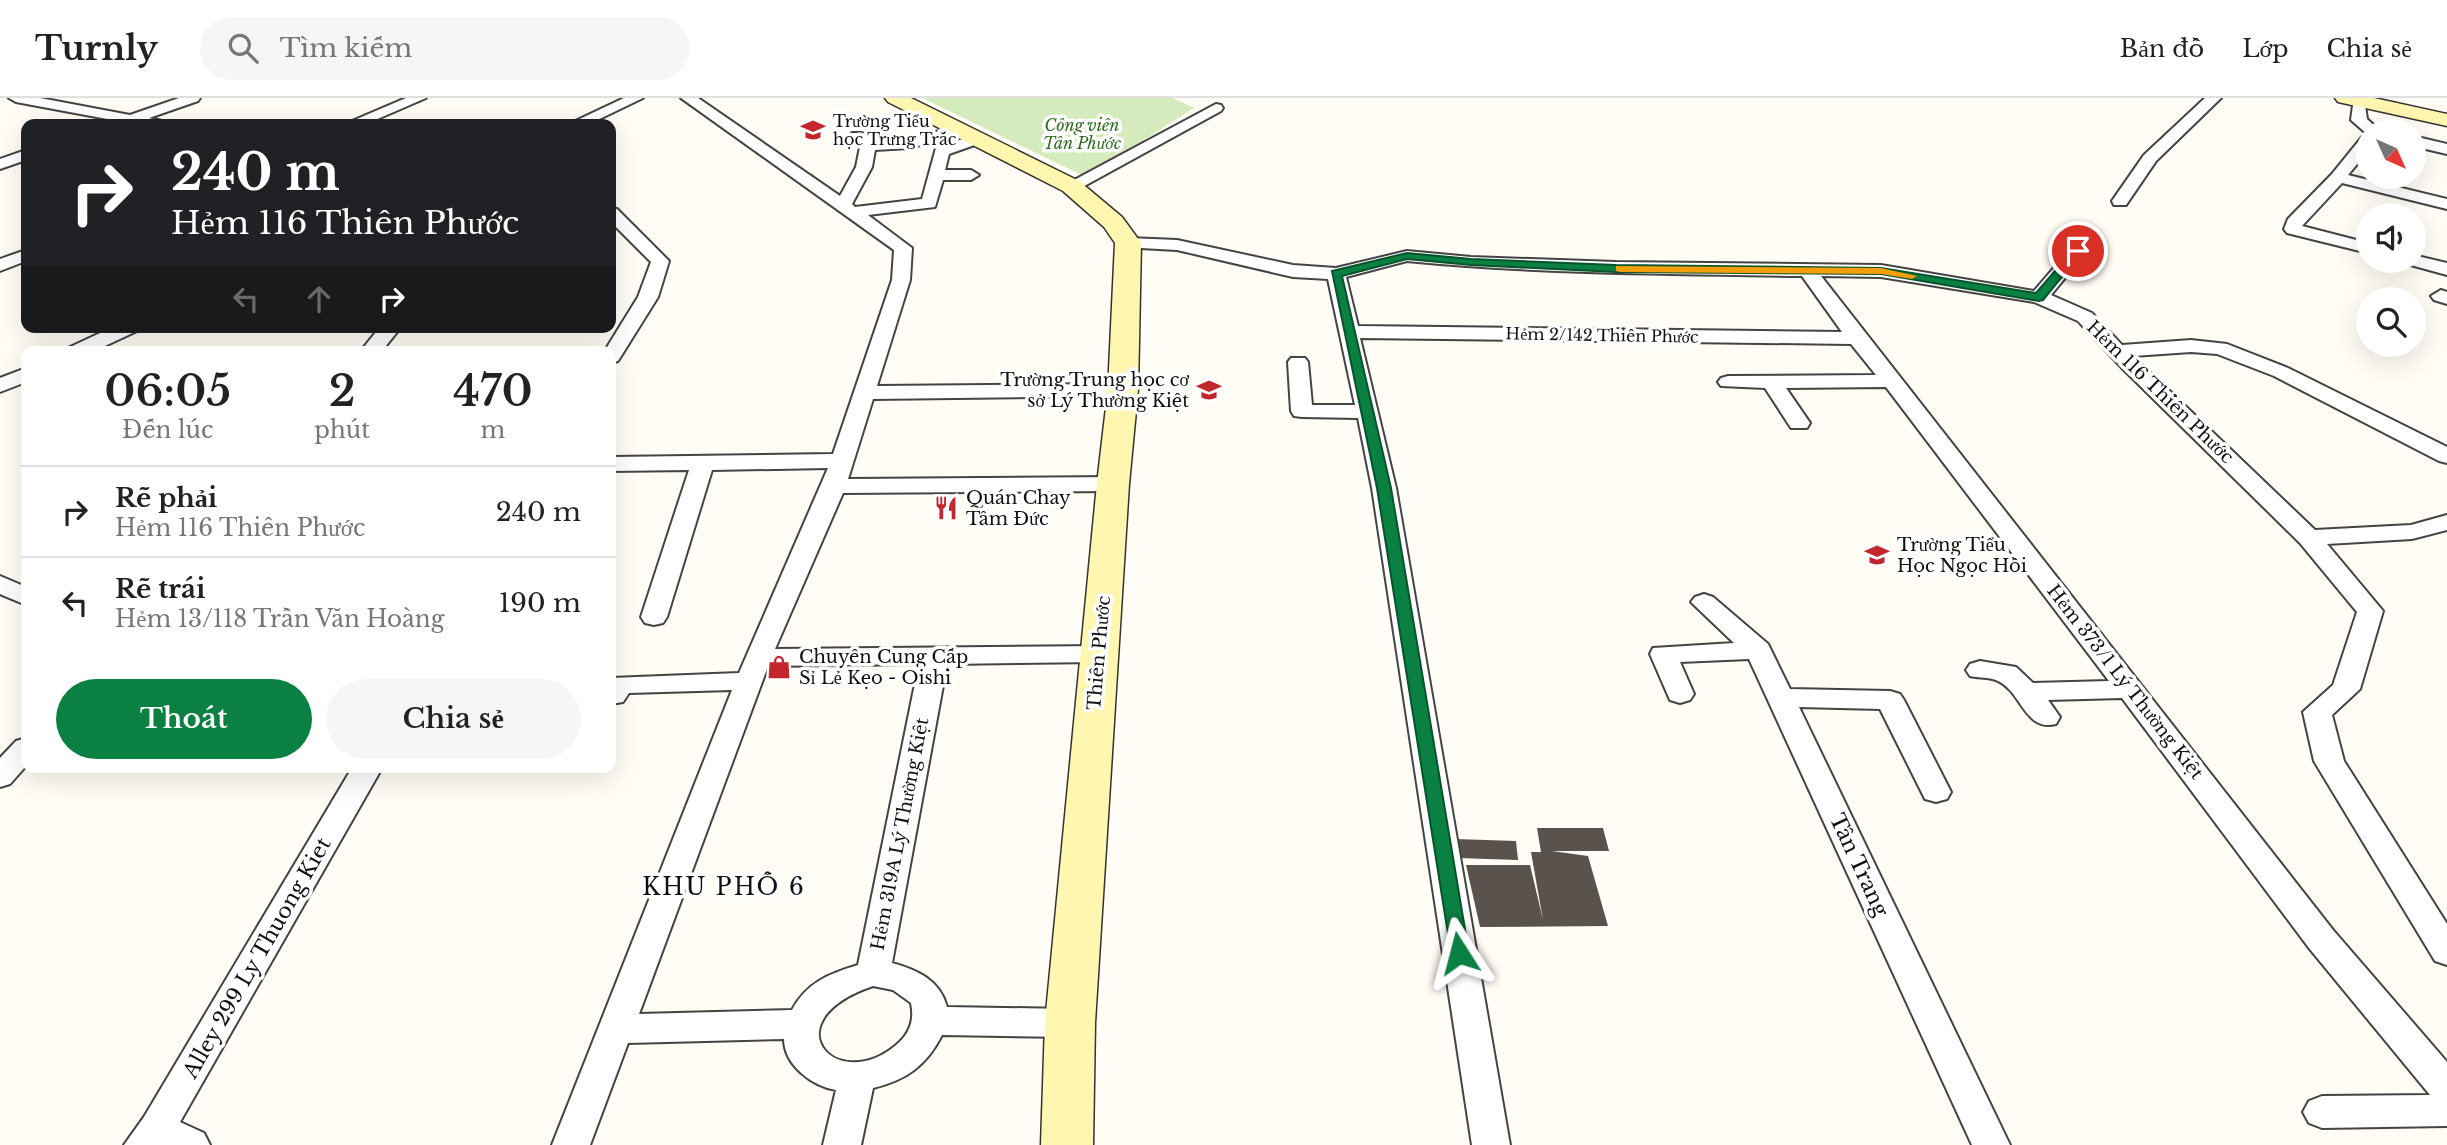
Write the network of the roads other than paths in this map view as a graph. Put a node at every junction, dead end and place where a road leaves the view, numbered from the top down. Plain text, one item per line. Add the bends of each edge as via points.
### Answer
1 (16, 98) edge
2 (193, 98) edge
3 (419, 98) edge
4 (636, 98) edge
5 (688, 98) edge
6 (895, 98) edge
7 (1194, 98) edge
8 (2214, 98) edge
9 (2352, 99) edge
10 (132, 119) joint
11 (366, 119) edge
12 (588, 119) edge
13 (2359, 119) edge
14 (2447, 120) edge
15 (969, 135) junction
16 (2426, 144) edge
17 (2447, 149) edge
18 (2356, 154) edge
19 (936, 175) junction
20 (971, 175) dead end
21 (2338, 177) junction
22 (1071, 186) junction
23 (2120, 201) dead end
24 (2447, 204) edge
25 (848, 208) junction
26 (616, 218) edge
27 (1128, 243) junction
28 (2356, 245) edge
29 (2447, 249) edge
30 (2078, 251) dead end
31 (21, 257) edge
32 (0, 265) edge
33 (2440, 267) edge
34 (1809, 272) junction
35 (1336, 274) junction
36 (2039, 297) junction
37 (1347, 332) junction
38 (117, 333) edge
39 (1857, 338) junction
40 (88, 346) edge
41 (616, 349) edge
42 (2118, 351) junction
43 (1298, 362) dead end
44 (21, 376) edge
45 (1891, 381) junction
46 (1728, 382) dead end
47 (1772, 382) junction
48 (0, 386) edge
49 (1123, 390) junction
50 (864, 393) junction
51 (1366, 412) junction
52 (1799, 423) dead end
53 (2447, 456) edge
54 (703, 463) junction
55 (616, 464) edge
56 (838, 474) junction
57 (1113, 484) junction
58 (2447, 522) edge
59 (2309, 538) junction
60 (0, 584) edge
61 (21, 594) edge
62 (1704, 602) dead end
63 (654, 617) dead end
64 (1758, 650) junction
65 (935, 654) junction
66 (1099, 654) junction
67 (754, 669) junction
68 (1980, 670) dead end
69 (2131, 689) junction
70 (616, 691) edge
71 (2026, 692) junction
72 (1680, 694) dead end
73 (1781, 698) junction
74 (2046, 718) dead end
75 (21, 754) edge
76 (364, 773) edge
77 (0, 777) edge
78 (1936, 792) dead end
79 (2447, 952) edge
80 (873, 973) junction
81 (930, 1021) junction
82 (1070, 1023) junction
83 (801, 1024) junction
84 (618, 1029) junction
85 (857, 1077) junction
86 (2447, 1088) edge
87 (2447, 1110) edge
88 (2322, 1112) dead end
89 (150, 1137) edge
90 (191, 1145) edge
91 (571, 1145) edge
92 (842, 1145) edge
93 (1068, 1145) edge
94 (1491, 1145) edge
95 (1991, 1145) edge

1 - 10 street
2 - 10 street
3 - 11 street
4 - 12 street
5 - 25 street
6 - 15 street
7 - 22 street via 1216,108
8 - 23 street via 2150,158
9 - 13 street
9 - 14 street
15 - 19 street via 942,151
15 - 22 street
15 - 25 street via 909,143 862,141 864,167
16 - 17 street
18 - 21 street
19 - 20 street
19 - 25 street via 929,203
21 - 24 street
21 - 28 street via 2293,229
22 - 27 street via 1113,222
25 - 50 street via 903,248 901,280
26 - 41 street via 660,261 648,297
27 - 35 street, Hẻm 116 Thiên Phước via 1177,245 1293,271
27 - 49 street, Thiên Phước
29 - 33 street
30 - 36 street
31 - 32 street
34 - 35 street, Hẻm 116 Thiên Phước via 1616,268 1407,256
34 - 36 street, Hẻm 116 Thiên Phước via 1881,271
34 - 39 street, Hẻm 373/1 Lý Thường Kiệt
35 - 37 street
36 - 42 street, Hẻm 116 Thiên Phước via 2085,317
37 - 39 street, Hẻm 2/142 Thiên Phước
37 - 51 street
38 - 40 street
39 - 45 street, Hẻm 373/1 Lý Thường Kiệt
42 - 53 street via 2220,348 2281,372
42 - 59 street, Hẻm 116 Thiên Phước
43 - 51 street via 1303,411
44 - 48 street
45 - 47 street
45 - 69 street, Hẻm 373/1 Lý Thường Kiệt
46 - 47 street
47 - 52 street
49 - 50 street
49 - 57 street, Thiên Phước
50 - 56 street
51 - 94 street via 1384,488
54 - 55 street
54 - 56 street
54 - 63 street
56 - 57 street
56 - 67 street
57 - 66 street, Thiên Phước
58 - 59 street via 2412,532
59 - 79 street, Hẻm 116 Thiên Phước via 2370,611 2346,689 2317,712 2329,761
60 - 61 street
62 - 64 street, Tân Trang
64 - 72 street via 1663,654
64 - 73 street, Tân Trang
65 - 66 street
65 - 67 street
65 - 80 street, Hẻm 319A Lý Thường Kiệt
66 - 82 street, Thiên Phước
67 - 70 street via 620,684
67 - 84 street
68 - 71 street via 2006,673
69 - 71 street
69 - 86 street, Hẻm 373/1 Lý Thường Kiệt via 2321,939
71 - 74 street
73 - 78 street via 1890,700
73 - 95 street, Tân Trang
75 - 77 street
76 - 89 street, Alley 299 Ly Thuong Kiet
80 - 81 street via 909,981 922,991
80 - 83 street via 835,984 819,995
81 - 82 street
81 - 85 street via 919,1045 897,1065
82 - 93 street, Thiên Phước
83 - 84 street
83 - 85 street via 800,1041 818,1068
84 - 91 street
85 - 92 street
87 - 88 street
89 - 90 street

